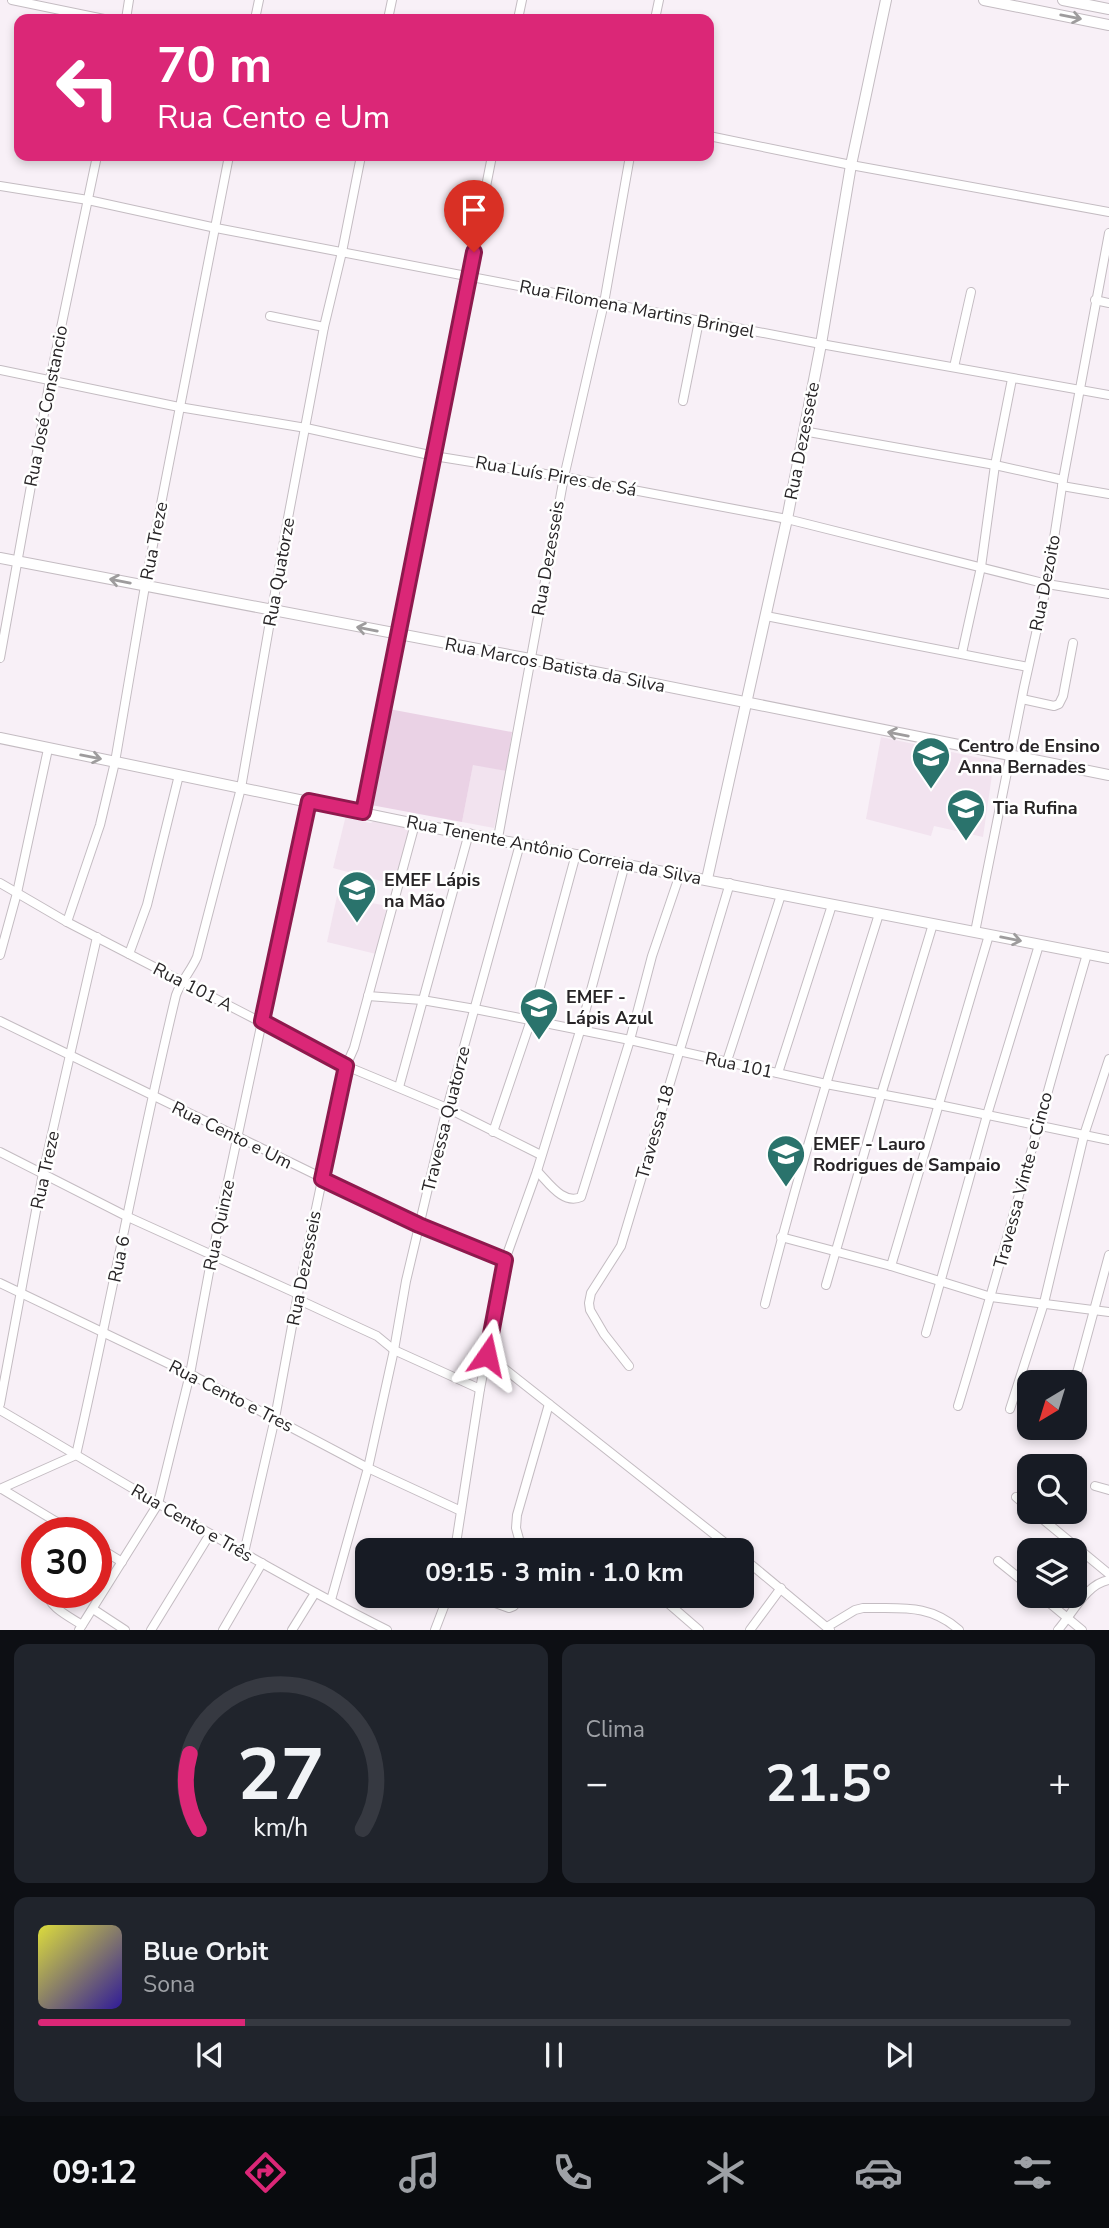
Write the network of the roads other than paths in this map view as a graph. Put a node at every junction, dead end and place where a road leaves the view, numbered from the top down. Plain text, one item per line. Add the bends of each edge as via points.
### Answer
1 (12, 0) edge
2 (886, 0) edge
3 (984, 0) edge
4 (1063, 0) edge
5 (1109, 9) edge
6 (80, 14) edge
7 (1109, 25) edge
8 (714, 137) edge
9 (96, 161) edge
10 (228, 161) edge
11 (360, 161) edge
12 (491, 161) edge
13 (629, 161) edge
14 (851, 165) junction
15 (0, 186) edge
16 (88, 200) junction
17 (1109, 212) edge
18 (216, 228) junction
19 (1109, 233) edge
20 (342, 252) junction
21 (470, 276) junction
22 (971, 292) dead end
23 (1095, 300) junction
24 (604, 303) junction
25 (1109, 303) edge
26 (270, 316) dead end
27 (699, 321) junction
28 (324, 327) junction
29 (821, 344) junction
30 (954, 367) junction
31 (0, 370) edge
32 (1012, 379) junction
33 (50, 380) junction
34 (1081, 390) junction
35 (1109, 395) edge
36 (683, 401) dead end
37 (179, 407) junction
38 (306, 428) junction
39 (803, 431) junction
40 (434, 456) junction
41 (995, 465) junction
42 (564, 477) junction
43 (1062, 483) junction
44 (1109, 494) edge
45 (787, 519) junction
46 (0, 558) edge
47 (17, 562) junction
48 (981, 567) junction
49 (1046, 583) junction
50 (145, 586) junction
51 (1109, 594) edge
52 (272, 611) junction
53 (766, 616) junction
54 (398, 635) junction
55 (1073, 643) dead end
56 (962, 653) junction
57 (0, 658) edge
58 (530, 659) junction
59 (1028, 667) junction
60 (1021, 699) junction
61 (747, 703) junction
62 (0, 738) edge
63 (48, 749) junction
64 (1010, 756) junction
65 (115, 762) junction
66 (179, 775) junction
67 (1109, 775) edge
68 (241, 788) junction
69 (309, 801) junction
70 (363, 812) junction
71 (415, 824) junction
72 (469, 833) junction
73 (498, 838) junction
74 (520, 844) junction
75 (576, 855) junction
76 (625, 864) junction
77 (680, 874) junction
78 (707, 879) junction
79 (0, 883) edge
80 (730, 883) junction
81 (17, 893) junction
82 (781, 895) junction
83 (832, 905) junction
84 (879, 914) junction
85 (67, 922) junction
86 (933, 924) junction
87 (975, 933) junction
88 (989, 935) junction
89 (97, 937) junction
90 (1039, 945) junction
91 (129, 954) junction
92 (1087, 954) junction
93 (0, 955) edge
94 (1109, 958) edge
95 (181, 982) junction
96 (368, 996) junction
97 (422, 1000) junction
98 (475, 1009) junction
99 (531, 1020) junction
100 (0, 1021) edge
101 (262, 1021) junction
102 (580, 1031) junction
103 (629, 1040) junction
104 (679, 1052) junction
105 (70, 1055) junction
106 (1109, 1059) edge
107 (727, 1061) junction
108 (346, 1066) junction
109 (778, 1073) junction
110 (826, 1083) junction
111 (399, 1087) junction
112 (881, 1095) junction
113 (151, 1096) junction
114 (939, 1105) junction
115 (447, 1108) junction
116 (987, 1115) junction
117 (1037, 1125) junction
118 (492, 1132) junction
119 (1084, 1135) junction
120 (237, 1137) junction
121 (1109, 1140) edge
122 (0, 1152) edge
123 (541, 1156) junction
124 (537, 1171) junction
125 (43, 1173) junction
126 (322, 1179) junction
127 (128, 1217) junction
128 (419, 1225) junction
129 (781, 1237) junction
130 (834, 1251) junction
131 (1109, 1255) edge
132 (212, 1256) junction
133 (505, 1260) junction
134 (891, 1266) junction
135 (941, 1282) junction
136 (0, 1283) edge
137 (826, 1285) dead end
138 (21, 1293) junction
139 (297, 1296) junction
140 (991, 1297) junction
141 (1044, 1303) junction
142 (765, 1304) dead end
143 (1095, 1309) junction
144 (1109, 1312) edge
145 (926, 1333) dead end
146 (104, 1334) junction
147 (394, 1350) junction
148 (487, 1355) junction
149 (629, 1366) dead end
150 (1078, 1370) edge
151 (190, 1374) junction
152 (480, 1389) junction
153 (0, 1404) edge
154 (549, 1404) junction
155 (958, 1406) dead end
156 (1010, 1409) dead end
157 (0, 1410) edge
158 (275, 1418) junction
159 (76, 1455) junction
160 (368, 1468) junction
161 (1096, 1486) dead end
162 (1, 1489) edge
163 (1109, 1490) edge
164 (158, 1504) junction
165 (461, 1511) junction
166 (48, 1517) edge
167 (1049, 1524) edge
168 (210, 1534) junction
169 (457, 1538) edge
170 (519, 1538) edge
171 (719, 1538) edge
172 (244, 1553) junction
173 (112, 1556) edge
174 (998, 1561) dead end
175 (122, 1562) junction
176 (262, 1563) junction
177 (754, 1567) edge
178 (1109, 1574) edge
179 (1017, 1576) edge
180 (1109, 1580) edge
181 (781, 1588) junction
182 (315, 1593) junction
183 (331, 1600) junction
184 (57, 1608) edge
185 (443, 1608) edge
186 (674, 1608) edge
187 (1056, 1608) edge
188 (93, 1609) junction
189 (1068, 1618) junction
190 (369, 1621) junction
191 (81, 1627) edge
192 (828, 1628) edge
193 (125, 1629) edge
194 (151, 1629) edge
195 (223, 1629) edge
196 (292, 1629) edge
197 (364, 1629) edge
198 (387, 1629) edge
199 (435, 1629) edge
200 (699, 1629) edge
201 (750, 1629) edge
202 (959, 1629) edge
203 (1058, 1629) edge
204 (1082, 1629) edge

1 - 6 street
2 - 14 main road, Rua Dezessete
3 -> 7 main road
4 - 5 main road
8 - 14 street
9 - 16 street, Rua José Constancio
10 - 18 street, Rua Treze
11 - 20 street, Rua Quatorze
12 - 21 street
13 - 24 street, Rua Dezesseis
14 - 17 street
14 - 29 main road, Rua Dezessete
15 - 16 street, Rua Filomena Martins Bringel
16 - 18 street, Rua Filomena Martins Bringel
16 - 33 street, Rua José Constancio
18 - 20 street, Rua Filomena Martins Bringel
18 - 37 street, Rua Treze
19 - 23 street, Rua Dezoito
20 - 21 street, Rua Filomena Martins Bringel
20 - 28 street, Rua Quatorze
21 - 24 street, Rua Filomena Martins Bringel
21 - 40 street
22 - 30 street
23 - 25 street
23 - 34 street, Rua Dezoito
24 - 27 street, Rua Filomena Martins Bringel
24 - 42 street, Rua Dezesseis
26 - 28 street
27 - 29 street, Rua Filomena Martins Bringel
27 - 36 street
28 - 38 street, Rua Quatorze
29 - 30 street, Rua Filomena Martins Bringel
29 - 39 main road, Rua Dezessete
30 - 32 street, Rua Filomena Martins Bringel
31 - 33 street, Rua Luís Pires de Sá
32 - 34 street, Rua Filomena Martins Bringel
32 - 41 street
33 - 37 street, Rua Luís Pires de Sá
33 - 47 street, Rua José Constancio
34 - 35 street, Rua Filomena Martins Bringel
34 - 43 street, Rua Dezoito
37 - 38 street, Rua Luís Pires de Sá
37 - 50 street, Rua Treze
38 - 40 street, Rua Luís Pires de Sá
38 - 52 street, Rua Quatorze
39 - 41 street
39 - 45 main road, Rua Dezessete
40 - 42 street, Rua Luís Pires de Sá
40 - 54 street
41 - 43 street
41 - 48 street
42 - 45 street, Rua Luís Pires de Sá
42 - 58 street, Rua Dezesseis
43 - 44 street
43 - 49 street, Rua Dezoito
45 - 48 street, Rua Luís Pires de Sá
45 - 53 main road, Rua Dezessete
46 - 47 main road, Rua Marcos Batista da Silva
50 -> 47 main road, Rua Marcos Batista da Silva
47 - 57 street, Rua José Constancio
48 - 49 street, Rua Luís Pires de Sá
48 - 56 street
49 - 51 street, Rua Luís Pires de Sá
49 - 59 street, Rua Dezoito
50 - 52 main road, Rua Marcos Batista da Silva
50 - 65 street, Rua Treze
54 -> 52 main road, Rua Marcos Batista da Silva
52 - 68 street, Rua Quatorze
53 - 56 street
53 - 61 main road, Rua Dezessete
54 - 58 main road, Rua Marcos Batista da Silva
54 - 70 street
55 - 60 street via 1059,704
56 - 59 street
58 - 61 main road, Rua Marcos Batista da Silva
58 - 73 street, Rua Dezesseis
59 - 60 street, Rua Dezoito
60 - 64 street, Rua Dezoito
64 -> 61 main road, Rua Marcos Batista da Silva
61 - 78 main road, Rua Dezessete
62 - 63 main road, Rua Tenente Antônio Correia da Silva
63 -> 65 main road, Rua Tenente Antônio Correia da Silva
63 - 81 street
64 - 67 main road, Rua Marcos Batista da Silva
64 - 87 street, Rua Dezoito
65 - 66 main road, Rua Tenente Antônio Correia da Silva
65 - 85 street, Rua Treze via 100,825
66 - 68 main road, Rua Tenente Antônio Correia da Silva
66 - 91 street via 147,905
68 - 69 main road, Rua Tenente Antônio Correia da Silva
68 - 95 street, Rua Quatorze via 197,957
69 - 70 main road, Rua Tenente Antônio Correia da Silva
69 - 101 street, Rua Quinze
70 - 71 main road, Rua Tenente Antônio Correia da Silva
71 - 72 main road, Rua Tenente Antônio Correia da Silva
71 - 96 street, Rua Dezesseis
72 - 73 main road, Rua Tenente Antônio Correia da Silva
72 - 97 street
73 - 74 main road, Rua Tenente Antônio Correia da Silva
74 - 75 main road, Rua Tenente Antônio Correia da Silva
74 - 98 street, Travessa Quatorze
75 - 76 main road, Rua Tenente Antônio Correia da Silva
75 - 99 street
76 - 77 main road, Rua Tenente Antônio Correia da Silva
76 - 102 street
77 - 78 main road, Rua Tenente Antônio Correia da Silva
77 - 103 street
78 - 80 main road, Rua Tenente Antônio Correia da Silva
79 - 81 street, Rua 101 A
80 - 82 main road, Rua Tenente Antônio Correia da Silva
80 - 104 street, Travessa 18
81 - 85 street, Rua 101 A
81 - 93 street
82 - 83 main road, Rua Tenente Antônio Correia da Silva
82 - 107 street
83 - 84 main road, Rua Tenente Antônio Correia da Silva
83 - 109 street
84 - 86 main road, Rua Tenente Antônio Correia da Silva
84 - 110 street
85 - 89 street, Rua 101 A
86 - 87 main road, Rua Tenente Antônio Correia da Silva
86 - 112 street
87 - 88 main road, Rua Tenente Antônio Correia da Silva
88 -> 90 main road, Rua Tenente Antônio Correia da Silva
88 - 114 street
89 - 91 street, Rua 101 A
89 - 105 street, Rua Treze
90 - 92 main road, Rua Tenente Antônio Correia da Silva
90 - 116 street
91 - 95 street, Rua 101 A
92 - 94 main road, Rua Tenente Antônio Correia da Silva
92 - 117 street, Travessa Vinte e Cinco
95 - 101 street, Rua 101 A
95 - 113 street, Rua 6
96 - 97 street, Rua 101
96 - 108 street, Rua Dezesseis
97 - 98 street, Rua 101
97 - 111 street
98 - 99 street, Rua 101
98 - 115 street, Travessa Quatorze
99 - 102 street, Rua 101
99 - 118 street
100 - 105 street, Rua Cento e Um
101 - 108 street, Rua 101 A
101 - 120 street, Rua Quinze
102 - 103 street, Rua 101
102 - 123 street
103 - 104 street, Rua 101
103 - 124 street via 582,1198 562,1196
104 - 107 street, Rua 101
104 - 149 street, Travessa 18 via 621,1246 589,1302 604,1334
105 - 113 street, Rua Cento e Um
105 - 125 street, Rua Treze
106 - 119 street
107 - 109 street, Rua 101
108 - 111 street, Rua 101 A
108 - 126 street, Rua Dezesseis
109 - 110 street, Rua 101
110 - 112 street, Rua 101
110 - 129 street
111 - 115 street, Rua 101 A
112 - 114 street, Rua 101
112 - 130 street
113 - 120 street, Rua Cento e Um
113 - 127 street, Rua 6
114 - 116 street, Rua 101
114 - 134 street
115 - 118 street, Rua 101 A
115 - 128 street, Travessa Quatorze
116 - 117 street, Rua 101
116 - 135 street
117 - 119 street, Rua 101
117 - 140 street, Travessa Vinte e Cinco
118 - 123 street, Rua 101 A
119 - 121 street, Rua 101
119 - 141 street
120 - 126 street, Rua Cento e Um
120 - 132 street, Rua Quinze
122 - 125 street
123 - 124 street
124 - 133 street
125 - 127 street
125 - 138 street, Rua Treze
126 - 128 street, Rua Cento e Um
126 - 139 street, Rua Dezesseis
127 - 132 street
127 - 146 street, Rua 6
128 - 133 street, Rua Cento e Um
128 - 147 street, Travessa Quatorze
129 - 130 street
129 - 142 street
130 - 134 street
130 - 137 street
131 - 143 street
132 - 139 street
132 - 151 street, Rua Quinze
133 - 148 street
134 - 135 street
135 - 140 street
135 - 145 street
136 - 138 street, Rua Cento e Tres
138 - 146 street, Rua Cento e Tres
138 - 153 street, Rua Treze
139 - 147 street via 377,1336
139 - 158 street, Rua Dezesseis
140 - 141 street
140 - 155 street, Travessa Vinte e Cinco
141 - 143 street
141 - 156 street
143 - 144 street
143 - 150 street
146 - 151 street, Rua Cento e Tres
146 - 159 street, Rua 6
147 - 152 street
147 - 160 street, Travessa Quatorze
148 - 152 street
148 - 154 street
151 - 158 street, Rua Cento e Tres
151 - 164 street, Rua Quinze
152 - 165 street
154 - 170 street via 517,1516
154 - 171 street
157 - 159 street, Rua Cento e Três
158 - 160 street, Rua Cento e Tres
158 - 172 street, Rua Dezesseis
159 - 162 street
159 - 164 street, Rua Cento e Três
160 - 165 street, Rua Cento e Tres
160 - 183 street, Travessa Quatorze
161 - 163 street
162 - 166 street
164 - 168 street, Rua Cento e Três
164 - 175 street, Rua Quinze
165 - 169 street
167 - 178 street
168 - 172 street, Rua Cento e Três
168 - 194 street
172 - 176 street, Rua Cento e Três
173 - 175 street
174 - 179 street
175 - 188 street, Rua Quinze
176 - 182 street, Rua Cento e Três
176 - 195 street
177 - 181 street
180 - 189 street via 1089,1591
181 - 192 street
181 - 201 street
182 - 183 street, Rua Cento e Três
182 - 196 street
183 - 190 street, Rua Cento e Três
184 - 191 street
185 - 199 street
186 - 200 street
187 - 189 street
188 - 191 street, Rua Quinze
188 - 193 street
189 - 203 street
189 - 204 street
190 - 197 street
190 - 198 street, Rua Cento e Três
192 - 202 street via 863,1608 927,1611

